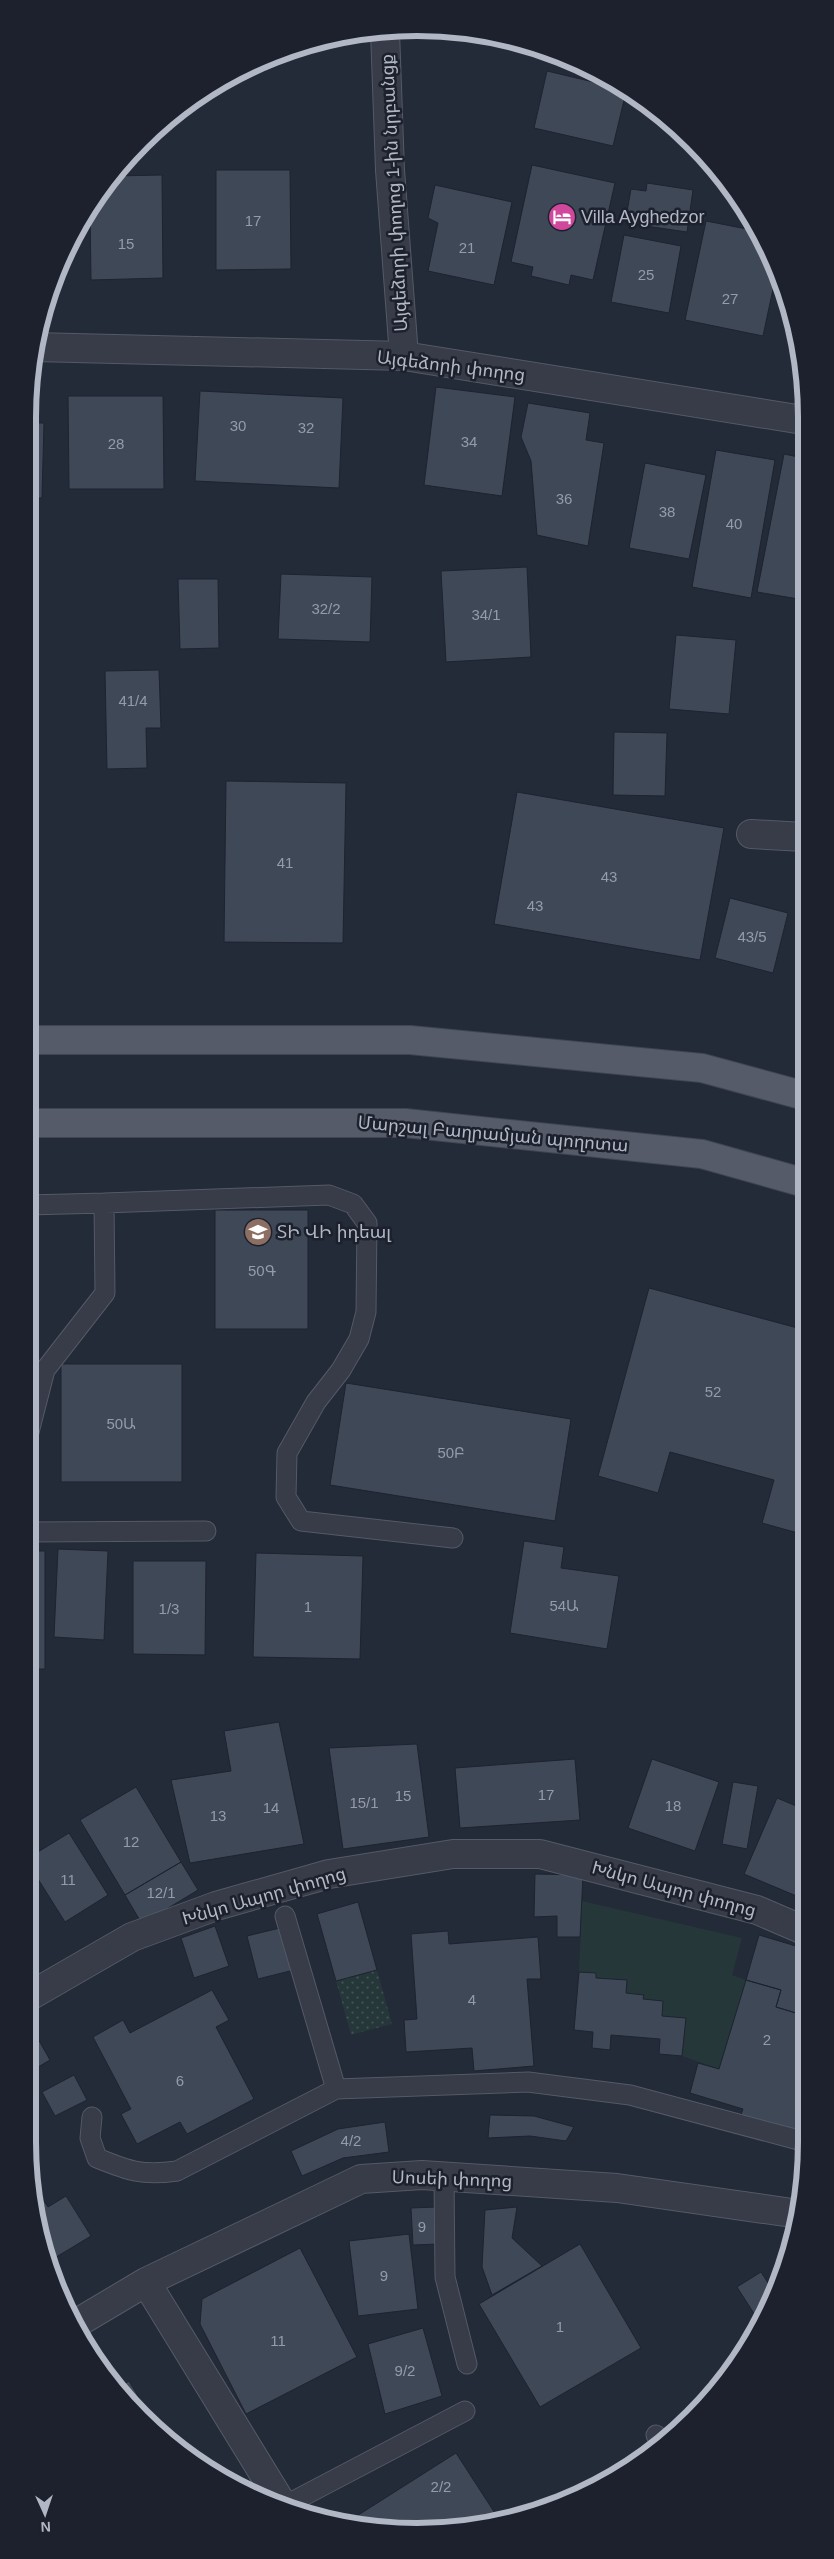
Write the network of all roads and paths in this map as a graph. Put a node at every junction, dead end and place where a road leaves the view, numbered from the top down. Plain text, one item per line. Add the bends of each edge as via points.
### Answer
1 (385, 38) edge
2 (43, 347) edge
3 (404, 356) junction
4 (798, 419) edge
5 (751, 834) dead end
6 (798, 837) edge
7 (36, 1040) edge
8 (798, 1094) edge
9 (36, 1123) edge
10 (798, 1181) edge
11 (104, 1203) junction
12 (36, 1205) edge
13 (36, 1405) edge
14 (206, 1530) dead end
15 (36, 1532) edge
16 (453, 1538) dead end
17 (285, 1916) dead end
18 (798, 1928) edge
19 (36, 1992) edge
20 (336, 2088) junction
21 (92, 2117) dead end
22 (798, 2140) edge
23 (444, 2176) junction
24 (791, 2213) edge
25 (146, 2282) junction
26 (81, 2320) edge
27 (466, 2364) dead end
28 (465, 2411) dead end
29 (278, 2496) edge
30 (292, 2502) edge

1 - 3 street, Այգեձորի փողոց 1-ին նրբանցք via 390,170
2 - 3 street, Այգեձորի փողոց
3 - 4 street, Այգեձորի փողոց
5 - 6 street
7 - 8 main road via 410,1040 702,1068
9 - 10 main road, Մարշալ Բաղրամյան պողոտա via 405,1123 702,1154
11 - 12 lane
11 - 13 lane via 105,1293 45,1370
11 - 16 lane via 329,1195 354,1204 367,1222 366,1312 359,1339 341,1370 316,1402 287,1453 286,1497 301,1522
14 - 15 lane
17 - 20 lane
18 - 19 street, Խնկո Ապոր փողոց via 756,1910 540,1854 453,1854 329,1874 216,1906 132,1937
20 - 21 lane via 177,2171 151,2175 97,2158 90,2138
20 - 22 lane via 528,2082 630,2095
23 - 24 street, Սոսեի փողոց via 617,2188
23 - 25 street, Սոսեի փողոց via 361,2179
23 - 27 lane via 445,2277
25 - 26 street, Սոսեի փողոց
25 - 29 street
28 - 30 lane

